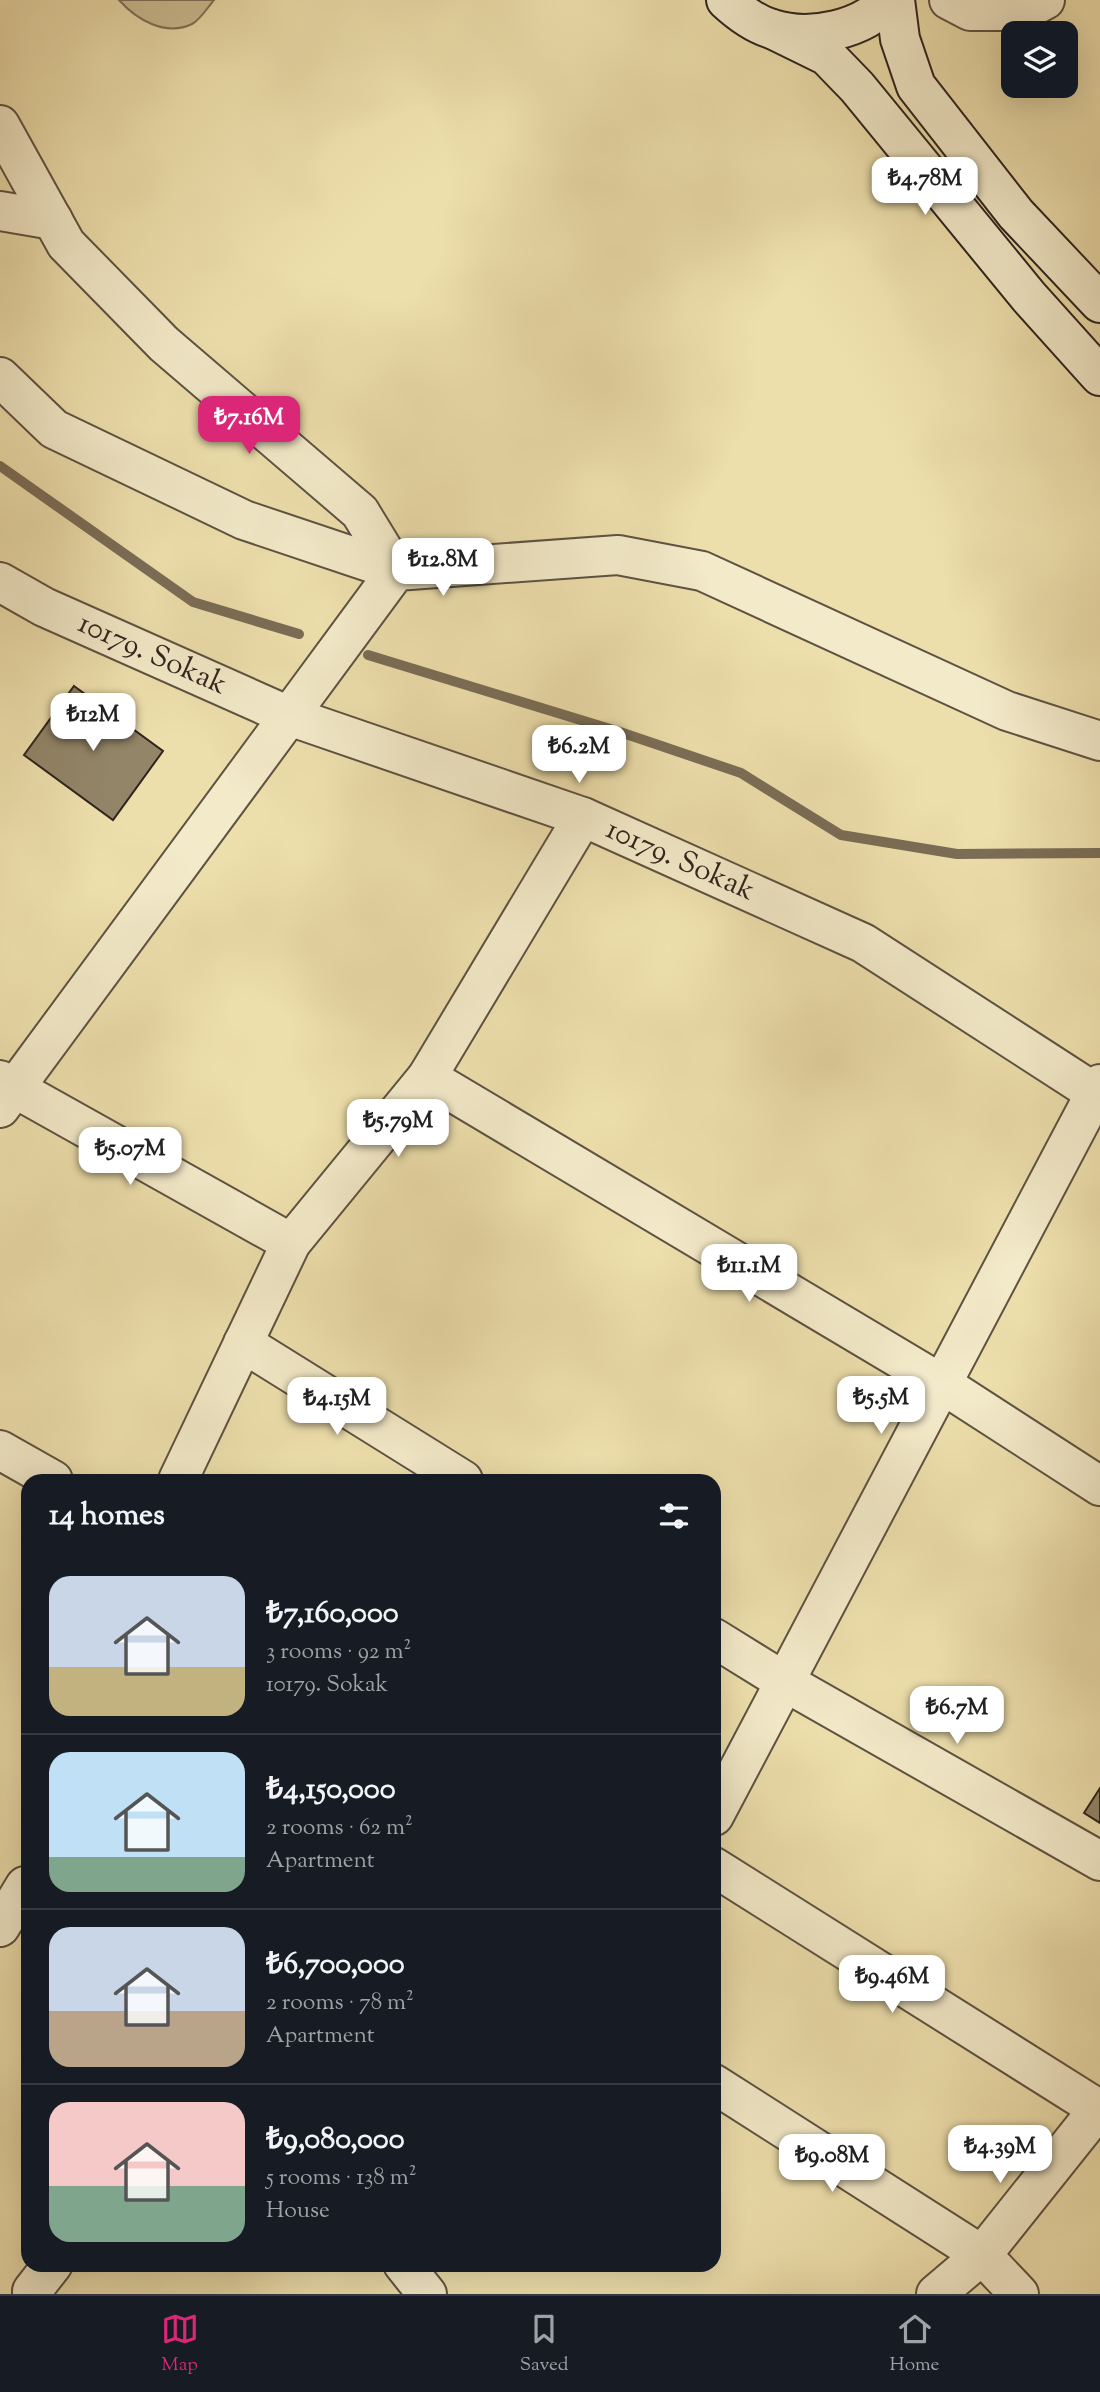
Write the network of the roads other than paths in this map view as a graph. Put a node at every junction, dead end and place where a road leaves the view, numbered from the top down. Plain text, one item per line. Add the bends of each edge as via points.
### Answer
1 (726, 0) edge
2 (889, 0) edge
3 (895, 0) edge
4 (949, 0) edge
5 (1045, 0) edge
6 (772, 29) junction
7 (0, 125) edge
8 (0, 211) edge
9 (53, 220) junction
10 (1097, 294) edge
11 (1100, 376) edge
12 (0, 377) edge
13 (396, 571) junction
14 (0, 582) edge
15 (289, 716) junction
16 (1100, 741) edge
17 (583, 817) junction
18 (427, 1077) junction
19 (1098, 1091) edge
20 (5, 1092) edge
21 (290, 1243) junction
22 (243, 1343) junction
23 (942, 1384) junction
24 (0, 1450) edge
25 (42, 1474) edge
26 (181, 1474) edge
27 (453, 1474) edge
28 (1100, 1486) edge
29 (721, 1642) edge
30 (785, 1682) junction
31 (721, 1803) edge
32 (1100, 1861) edge
33 (721, 1871) edge
34 (18, 1883) edge
35 (0, 1927) edge
36 (721, 2088) edge
37 (1100, 2109) edge
38 (982, 2255) junction
39 (47, 2272) edge
40 (32, 2294) edge
41 (936, 2294) edge
42 (1019, 2294) edge

1 - 6 street via 738,12
2 - 6 street via 849,27 811,34
3 - 10 street via 900,39 916,86 1016,214
4 - 5 street via 970,11 1024,11
6 - 11 street via 827,55
7 - 9 street
8 - 9 street
9 - 13 street via 66,244 164,344 360,512
12 - 13 street via 54,429 244,520
13 - 15 street
13 - 16 street via 618,555 702,570 1007,711
14 - 15 street, 10179. Sokak via 44,607
15 - 17 street, 10179. Sokak
15 - 20 street
17 - 18 street
17 - 19 street, 10179. Sokak via 863,943
18 - 21 street
18 - 23 street
19 - 23 street
20 - 21 street
21 - 22 street
22 - 26 street
22 - 27 street
23 - 28 street
23 - 30 street
24 - 25 street
29 - 30 street
30 - 31 street
30 - 32 street
33 - 37 street
34 - 35 street
36 - 38 street
37 - 38 street
38 - 41 street
38 - 42 street
39 - 40 street

